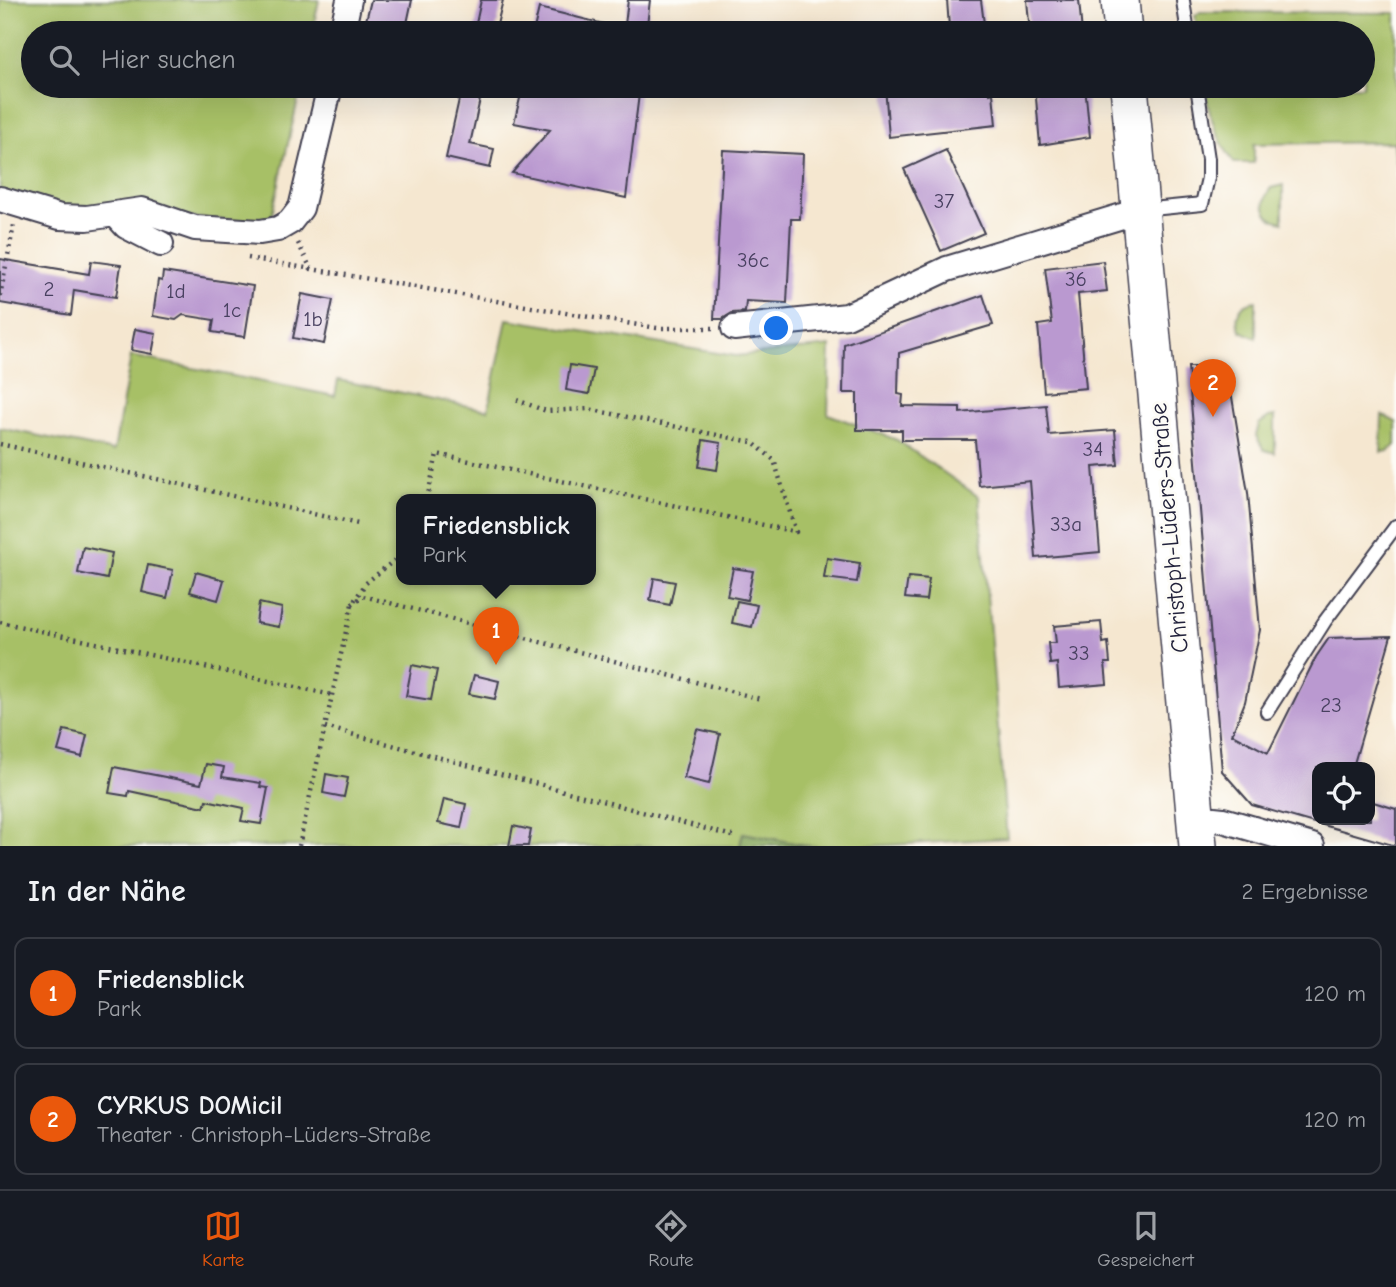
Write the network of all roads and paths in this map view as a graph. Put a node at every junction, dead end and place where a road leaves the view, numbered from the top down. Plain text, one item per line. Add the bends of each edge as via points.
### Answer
1 (349, 0) edge
2 (1120, 0) edge
3 (1183, 1) edge
4 (345, 21) edge
5 (1122, 21) edge
6 (1186, 21) edge
7 (327, 98) edge
8 (1130, 98) edge
9 (1199, 98) edge
10 (10, 202) edge
11 (1142, 210) junction
12 (116, 215) junction
13 (161, 244) dead end
14 (299, 245) dead end
15 (236, 256) dead end
16 (311, 270) junction
17 (0, 296) edge
18 (734, 328) joint
19 (517, 400) dead end
20 (0, 444) edge
21 (428, 494) edge
22 (358, 524) dead end
23 (1396, 526) edge
24 (396, 558) edge
25 (352, 604) junction
26 (0, 621) edge
27 (332, 695) junction
28 (761, 699) dead end
29 (1266, 712) dead end
30 (325, 727) junction
31 (1197, 832) edge
32 (736, 838) dead end
33 (299, 846) edge
34 (1312, 846) edge

1 - 4 street
2 - 5 street
3 - 6 lane
7 - 12 street via 301,208 278,229 219,231 187,226 142,210
8 - 11 street, Christoph-Lüders-Straße
9 - 11 lane via 1209,178 1202,204
10 - 12 street via 60,217
10 - 17 path via 12,233
11 - 18 street via 947,269 847,316
11 - 31 street, Christoph-Lüders-Straße
12 - 13 street via 126,226
14 - 16 path
15 - 16 path
16 - 18 path via 657,328
19 - 21 path via 546,411 587,409 752,442 774,460 796,532 437,454
20 - 22 path
23 - 29 lane via 1325,621
24 - 25 path via 366,583
25 - 27 path
25 - 28 path via 363,596
26 - 27 path
27 - 30 path
30 - 32 path
30 - 33 path
31 - 34 street via 1223,820

